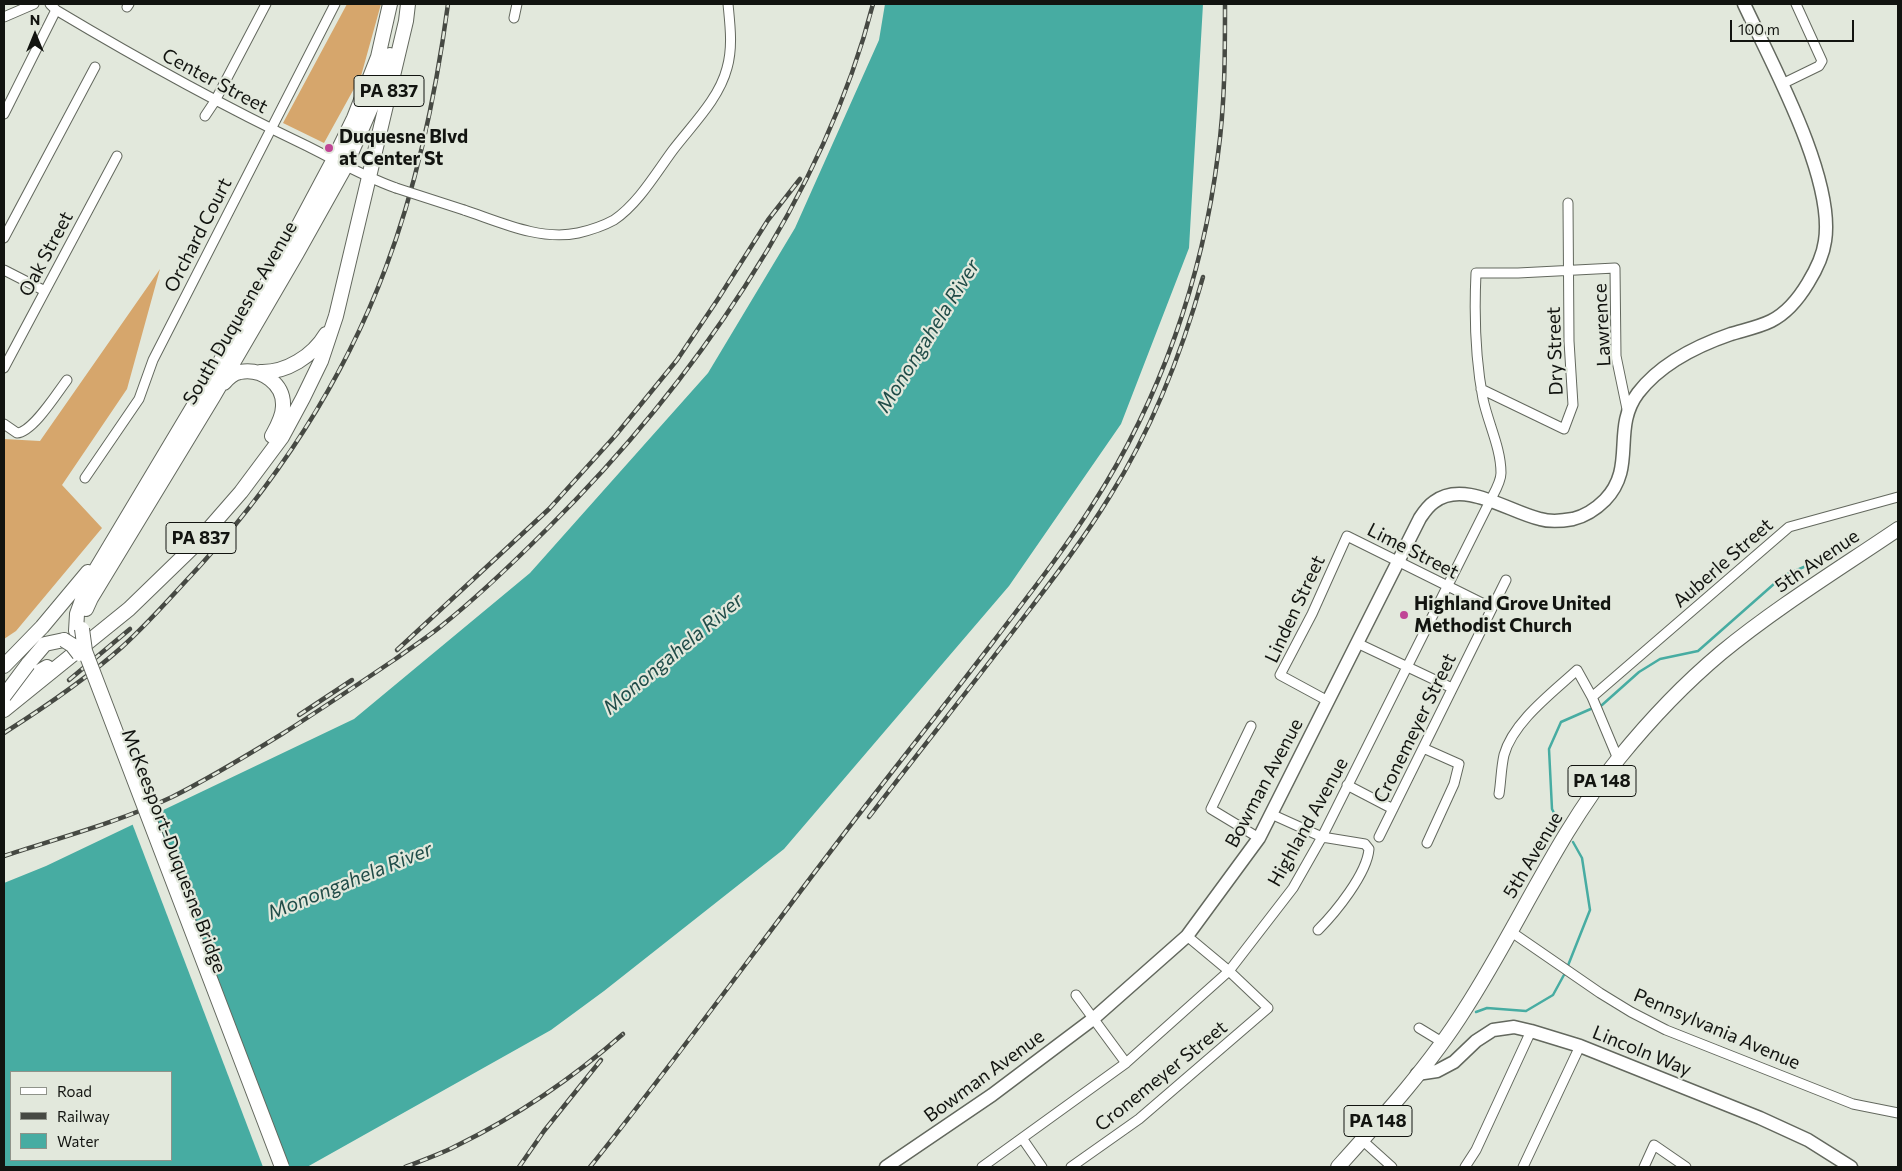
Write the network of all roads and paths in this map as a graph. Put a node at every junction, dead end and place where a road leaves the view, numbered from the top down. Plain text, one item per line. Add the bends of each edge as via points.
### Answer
1 (8, 4) edge
2 (34, 4) edge
3 (266, 4) edge
4 (335, 4) edge
5 (390, 4) edge
6 (406, 4) edge
7 (517, 4) edge
8 (728, 4) edge
9 (1744, 4) edge
10 (1796, 4) edge
11 (53, 7) edge
12 (8, 15) edge
13 (514, 18) dead end
14 (95, 67) dead end
15 (1782, 84) junction
16 (216, 101) junction
17 (4, 114) edge
18 (205, 116) dead end
19 (270, 129) junction
20 (116, 156) dead end
21 (339, 163) junction
22 (368, 178) junction
23 (1568, 203) dead end
24 (4, 238) edge
25 (4, 270) edge
26 (1569, 270) junction
27 (45, 291) junction
28 (336, 316) junction
29 (4, 368) edge
30 (260, 372) junction
31 (67, 380) dead end
32 (1481, 389) junction
33 (216, 391) junction
34 (1628, 409) junction
35 (4, 424) edge
36 (85, 478) dead end
37 (1898, 497) edge
38 (1490, 501) junction
39 (1898, 528) edge
40 (1347, 536) joint
41 (108, 548) junction
42 (1398, 562) junction
43 (1506, 580) dead end
44 (1447, 587) junction
45 (1492, 608) junction
46 (79, 630) junction
47 (1357, 643) junction
48 (79, 654) junction
49 (4, 666) edge
50 (1406, 667) junction
51 (1452, 688) junction
52 (4, 694) edge
53 (1593, 699) junction
54 (1328, 701) junction
55 (4, 710) edge
56 (1251, 726) dead end
57 (1423, 748) junction
58 (1618, 759) junction
59 (1347, 785) junction
60 (1499, 794) dead end
61 (1393, 808) junction
62 (1271, 814) junction
63 (1379, 837) dead end
64 (1259, 838) junction
65 (1322, 838) junction
66 (1427, 843) dead end
67 (1318, 930) dead end
68 (1510, 931) junction
69 (1187, 936) junction
70 (1229, 971) junction
71 (1076, 995) dead end
72 (1093, 1019) junction
73 (1419, 1028) dead end
74 (1531, 1031) junction
75 (1442, 1042) junction
76 (1580, 1046) junction
77 (1126, 1063) junction
78 (1417, 1074) junction
79 (1898, 1113) edge
80 (1022, 1138) junction
81 (1362, 1140) junction
82 (1340, 1166) edge
83 (274, 1167) edge
84 (282, 1167) edge
85 (886, 1167) edge
86 (982, 1167) edge
87 (1042, 1167) edge
88 (1071, 1167) edge
89 (1392, 1167) edge
90 (1465, 1167) edge
91 (1523, 1167) edge
92 (1644, 1167) edge
93 (1686, 1167) edge
94 (1851, 1167) edge

1 - 12 street
2 - 12 street
3 - 16 street
4 - 19 street, Orchard Court
5 - 21 main road, South Duquesne Avenue / PA 837 via 378,57
6 - 21 main road, South Duquesne Avenue via 372,103
6 - 22 main road, PA 837 via 406,21
7 - 13 street
8 - 22 street, Center Street, bridge via 731,48 727,69 715,95 630,205 614,219 596,228 576,234 529,231
9 - 15 main road
10 - 15 street via 1822,61 1819,66
11 - 16 street, Center Street
11 - 17 street
14 - 24 street
15 - 34 main road via 1809,150 1823,196 1825,240 1815,272 1789,308 1771,321 1685,353 1645,384
16 - 18 street
16 - 19 street, Center Street
19 - 21 street, Center Street
19 - 36 street, Orchard Court via 153,360 139,399
20 - 27 street, Oak Street
21 - 22 street, Center Street
21 - 33 main road, South Duquesne Avenue via 297,253
21 - 41 main road, South Duquesne Avenue / PA 837
22 - 28 main road, PA 837
23 - 26 street
25 - 27 street
26 - 32 street, Highland Avenue via 1476,273 1474,321
26 - 32 street, Dry Street via 1573,405 1564,429
26 - 34 street, Lawrence via 1615,268 1616,356
27 - 29 street, Oak Street
28 - 30 main road via 321,342 308,354 288,368 271,373
28 - 55 main road, PA 837 via 304,398 282,437 241,492 193,547 129,609
30 - 33 main road via 240,372 230,376
30 - 52 main road via 281,392 283,407 280,422 270,440 238,484 175,555 129,600 50,666
31 - 35 street via 25,430 17,433
32 - 38 street, Highland Avenue via 1502,475
33 - 46 main road, South Duquesne Avenue via 92,598
34 - 38 main road, Bowman Avenue via 1618,483 1592,510 1572,519 1538,519
37 - 53 street, Auberle Street via 1789,527
38 - 42 main road, Bowman Avenue via 1454,494 1434,502 1420,518
38 - 44 street, Highland Avenue
39 - 58 main road, 5th Avenue / PA 148 via 1784,606 1700,671
40 - 42 street, Lime Street
40 - 54 street, Linden Street via 1280,675
41 - 46 main road, McKeesport-Duquesne Bridge via 82,596 77,614
41 - 49 main road, PA 837 via 42,627
42 - 44 street, Lime Street
42 - 47 main road, Bowman Avenue
43 - 45 street, Cronemeyer Street
44 - 45 street, Lime Street
44 - 50 street, Highland Avenue
45 - 51 street, Cronemeyer Street
46 - 48 main road, McKeesport-Duquesne Bridge
46 - 84 main road, McKeesport-Duquesne Bridge, bridge
47 - 50 street
47 - 54 main road, Bowman Avenue
48 - 52 main road, bridge via 64,640 45,644
48 - 83 main road, McKeesport-Duquesne Bridge
50 - 51 street
50 - 59 street, Highland Avenue
51 - 57 street, Cronemeyer Street
53 - 58 street
53 - 60 street via 1577,670 1536,707 1510,738
54 - 62 main road, Bowman Avenue
56 - 64 street via 1211,809
57 - 61 street, Cronemeyer Street
57 - 66 street via 1459,764 1454,784
58 - 68 main road, 5th Avenue / PA 148 via 1561,843
59 - 61 street
59 - 65 street, Highland Avenue
61 - 63 street, Cronemeyer Street
62 - 64 main road, Bowman Avenue
62 - 65 street
64 - 69 main road, Bowman Avenue
65 - 67 street via 1365,844 1370,849 1336,911
65 - 70 street, Highland Avenue via 1293,888
68 - 75 main road, 5th Avenue / PA 148 via 1465,1010
68 - 79 street, Pennsylvania Avenue via 1631,1012 1666,1030 1852,1104
69 - 70 street
69 - 72 main road, Bowman Avenue
70 - 77 street, Highland Avenue
70 - 88 street, Cronemeyer Street via 1268,1008 1140,1119
71 - 72 street
72 - 77 street
72 - 85 main road, Bowman Avenue via 992,1095
73 - 75 street
74 - 76 main road, Lincoln Way
74 - 78 main road, Lincoln Way via 1514,1027 1494,1030 1476,1041 1454,1062 1437,1071
74 - 90 street
75 - 78 main road, 5th Avenue / PA 148
76 - 91 street
76 - 94 main road, Lincoln Way via 1808,1140
77 - 80 street, Highland Avenue
78 - 81 main road, 5th Avenue / PA 148
80 - 86 street, Highland Avenue
80 - 87 street
81 - 82 main road, 5th Avenue / PA 148
81 - 89 street
92 - 93 street via 1654,1145

